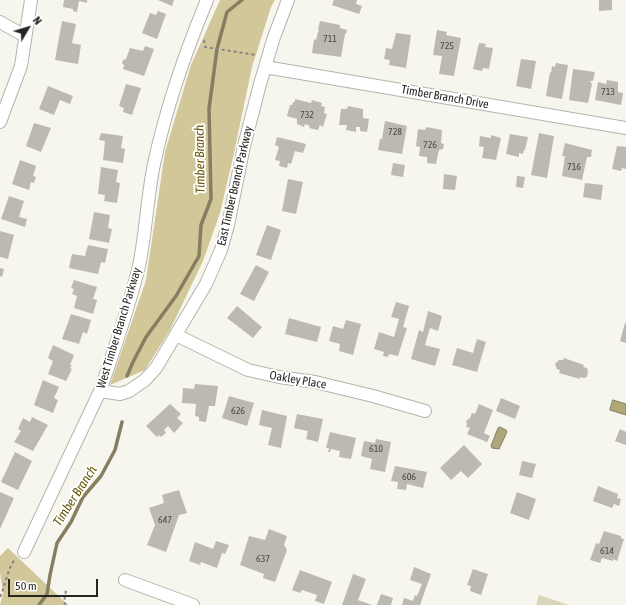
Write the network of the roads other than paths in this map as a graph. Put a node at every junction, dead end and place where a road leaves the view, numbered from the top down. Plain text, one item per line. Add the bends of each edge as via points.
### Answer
1 (31, 0) edge
2 (207, 0) edge
3 (288, 0) edge
4 (0, 22) edge
5 (25, 36) junction
6 (265, 67) junction
7 (0, 122) edge
8 (626, 128) edge
9 (176, 335) junction
10 (100, 391) junction
11 (425, 411) dead end
12 (24, 552) road end
13 (125, 580) dead end
14 (193, 605) edge

1 - 5 street
2 - 10 street, West Timber Branch Parkway via 187,49 162,131 138,266
3 - 6 street, East Timber Branch Parkway
4 - 5 street
5 - 7 street via 21,66
6 - 8 street, Timber Branch Drive
6 - 9 street, East Timber Branch Parkway via 221,250 206,284
9 - 10 street, East Timber Branch Parkway via 156,368 136,386 120,394
9 - 11 street, Oakley Place via 248,370 315,382
10 - 12 street, West Timber Branch Parkway
13 - 14 street

